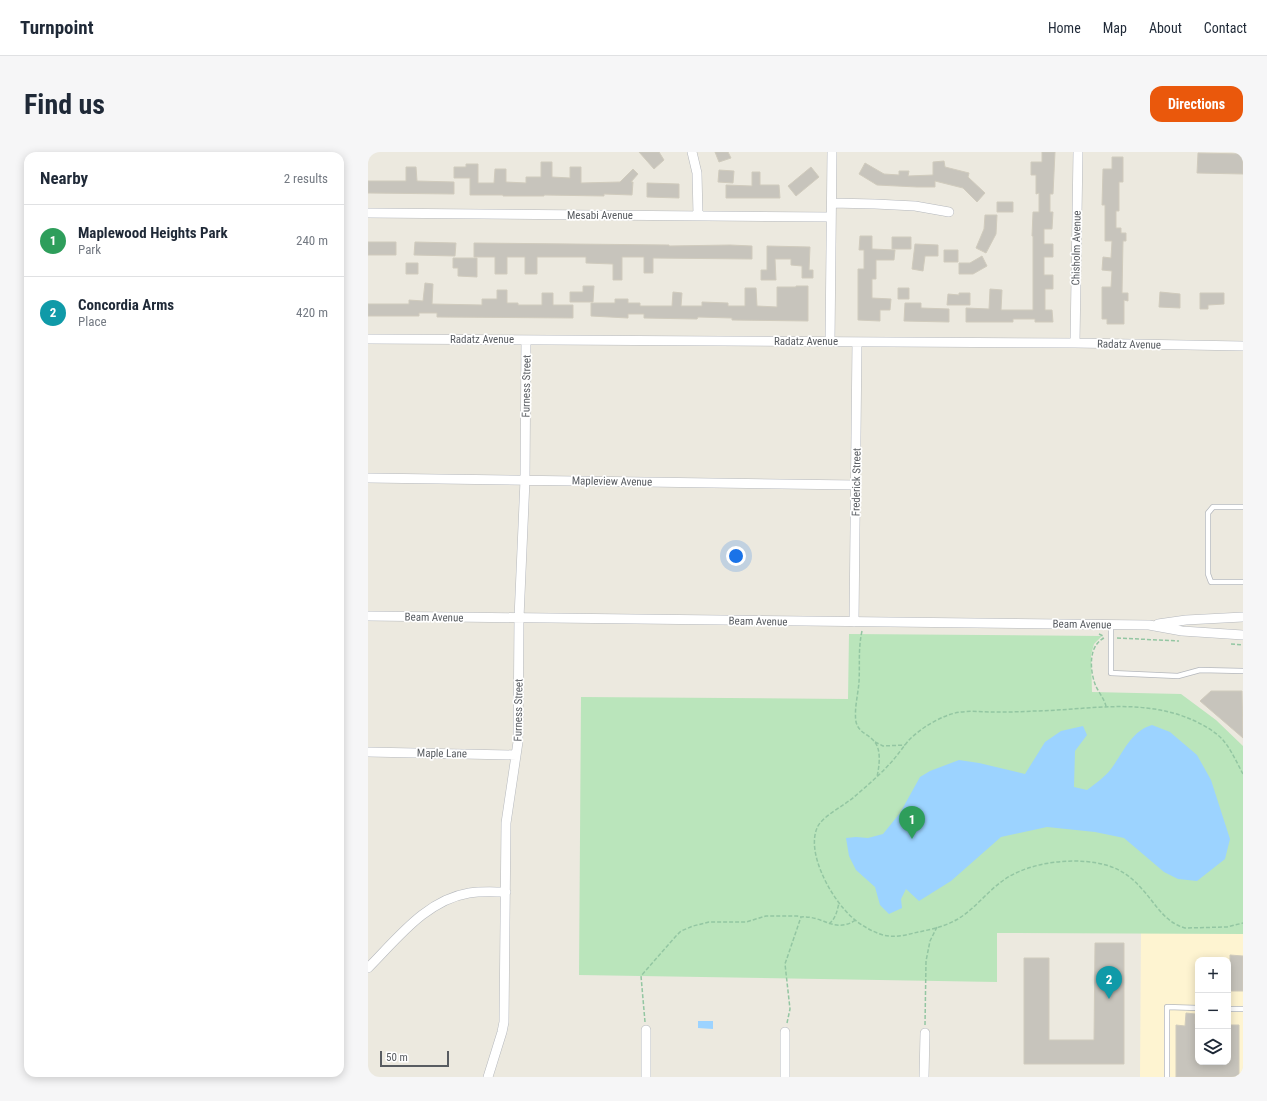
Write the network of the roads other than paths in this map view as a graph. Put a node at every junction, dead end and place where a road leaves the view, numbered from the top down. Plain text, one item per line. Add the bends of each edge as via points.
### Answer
1 (692, 152) edge
2 (832, 152) edge
3 (1078, 152) edge
4 (832, 204) junction
5 (949, 212) dead end
6 (368, 213) edge
7 (698, 216) junction
8 (831, 217) junction
9 (368, 339) edge
10 (526, 340) junction
11 (830, 342) junction
12 (857, 342) junction
13 (1075, 343) junction
14 (1243, 346) edge
15 (368, 478) edge
16 (525, 480) junction
17 (856, 485) junction
18 (1243, 507) edge
19 (1243, 582) edge
20 (368, 616) edge
21 (1243, 617) edge
22 (519, 618) junction
23 (854, 622) junction
24 (1111, 625) junction
25 (1149, 625) junction
26 (1243, 635) edge
27 (1243, 671) edge
28 (368, 752) edge
29 (516, 755) junction
30 (506, 892) junction
31 (368, 968) edge
32 (1195, 1008) edge
33 (1231, 1009) edge
34 (1243, 1009) edge
35 (646, 1030) road end
36 (785, 1032) road end
37 (924, 1033) road end
38 (488, 1077) edge
39 (646, 1077) edge
40 (785, 1077) edge
41 (924, 1077) edge
42 (1167, 1077) edge

1 - 7 street via 697,173
2 - 4 street
3 - 13 street, Chisholm Avenue
4 - 5 street via 915,206
4 - 8 street
6 - 7 street, Mesabi Avenue
7 - 8 street, Mesabi Avenue
8 - 11 street
9 - 10 street, Radatz Avenue
10 - 11 street, Radatz Avenue
10 - 16 street, Furness Street
11 - 12 street, Radatz Avenue
12 - 13 street, Radatz Avenue
12 - 17 street, Frederick Street
13 - 14 street, Radatz Avenue
15 - 16 street, Mapleview Avenue
16 - 17 street, Mapleview Avenue
16 - 22 street, Furness Street
17 - 23 street, Frederick Street
18 - 19 lane via 1213,507 1208,513 1208,574 1211,582
20 - 22 street, Beam Avenue
21 - 25 street, Beam Avenue
22 - 23 street, Beam Avenue
22 - 29 street, Furness Street
23 - 24 street, Beam Avenue
24 - 25 street, Beam Avenue
24 - 27 lane via 1112,673 1178,676 1200,670
25 - 26 street, Beam Avenue via 1182,631
28 - 29 street, Maple Lane
29 - 30 street, Furness Street via 506,823
30 - 31 street via 469,893 440,903 419,918
30 - 38 street, Furness Street via 504,1022
32 - 42 lane via 1167,1007
33 - 34 lane
35 - 39 street
36 - 40 street
37 - 41 street

